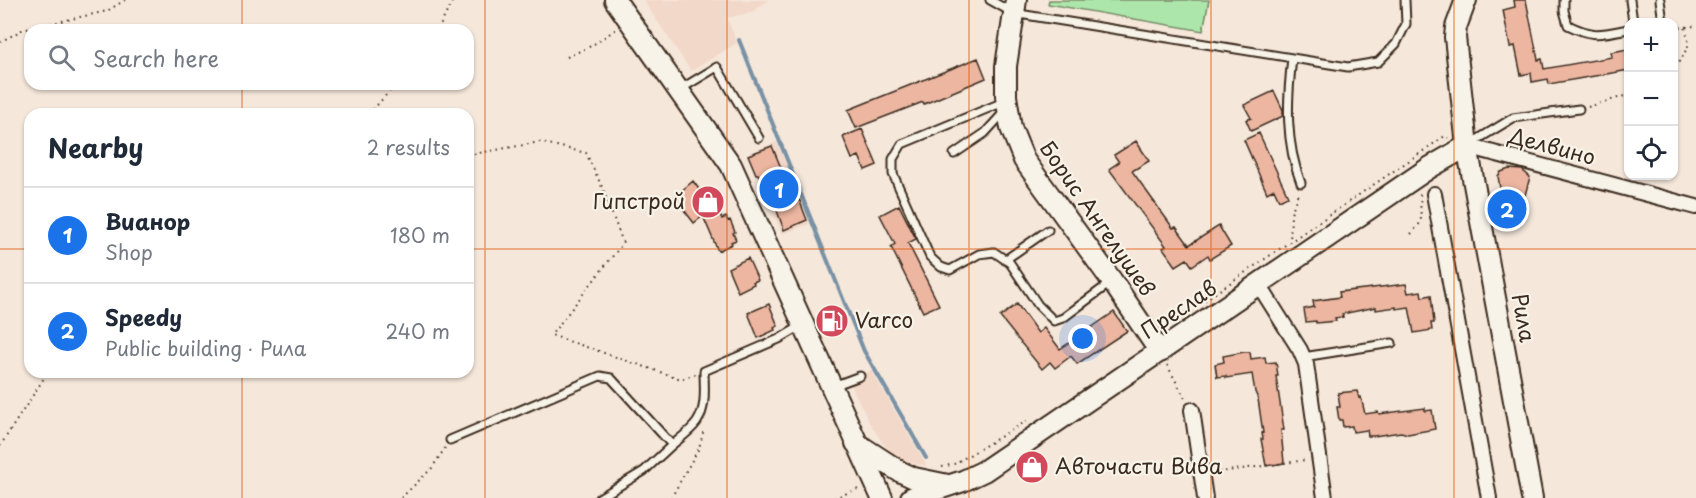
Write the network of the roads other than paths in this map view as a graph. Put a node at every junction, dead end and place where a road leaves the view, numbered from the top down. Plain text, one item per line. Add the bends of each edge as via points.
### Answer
1 (615, 0) edge
2 (990, 0) edge
3 (1405, 0) edge
4 (1466, 0) edge
5 (1564, 0) edge
6 (1630, 0) edge
7 (1660, 0) edge
8 (1014, 6) edge
9 (1632, 18) edge
10 (1663, 18) edge
11 (1624, 30) edge
12 (1292, 58) junction
13 (680, 90) junction
14 (1007, 105) junction
15 (1580, 109) road end
16 (759, 138) dead end
17 (1467, 146) junction
18 (954, 154) dead end
19 (1301, 183) road end
20 (1427, 194) road end
21 (1696, 207) edge
22 (1048, 230) dead end
23 (1005, 260) junction
24 (1112, 281) junction
25 (1259, 285) junction
26 (803, 325) junction
27 (1392, 343) dead end
28 (1160, 352) junction
29 (1303, 357) junction
30 (860, 376) dead end
31 (831, 387) junction
32 (1192, 410) road end
33 (450, 440) road end
34 (855, 442) junction
35 (672, 445) junction
36 (878, 491) edge
37 (941, 491) edge
38 (598, 498) edge
39 (911, 498) edge
40 (1205, 498) edge
41 (1325, 498) edge
42 (1489, 498) edge
43 (1532, 498) edge

1 - 13 street
2 - 8 lane
3 - 12 lane via 1406,24 1396,44 1378,62 1348,67
4 - 17 street, Рила via 1455,37
5 - 11 lane via 1568,25 1585,33
6 - 9 lane
7 - 10 lane
8 - 12 lane
8 - 14 street, Борис Ангелушев via 1006,66
12 - 19 lane via 1287,95 1289,133
13 - 16 lane via 717,67
13 - 26 street via 731,165
14 - 18 lane via 985,133
14 - 23 lane via 902,144 893,159 892,174 930,257 941,267 950,270 979,254 994,252
14 - 24 street, Борис Ангелушев via 1024,160
15 - 17 lane via 1513,118
17 - 21 street, Делвино
17 - 25 street, Преслав
17 - 43 street, Рила
20 - 42 street
22 - 23 lane
23 - 24 lane via 1054,321
24 - 28 street, Борис Ангелушев
25 - 28 street, Преслав
25 - 29 street
26 - 31 street
26 - 35 lane via 704,371 704,400 696,422
27 - 29 lane
28 - 37 street, Преслав via 984,471
29 - 41 street
30 - 31 lane
31 - 34 street
32 - 40 street
33 - 35 lane via 605,376
34 - 36 street
34 - 37 street via 899,471
35 - 38 lane via 644,471
37 - 39 street, Преслав

